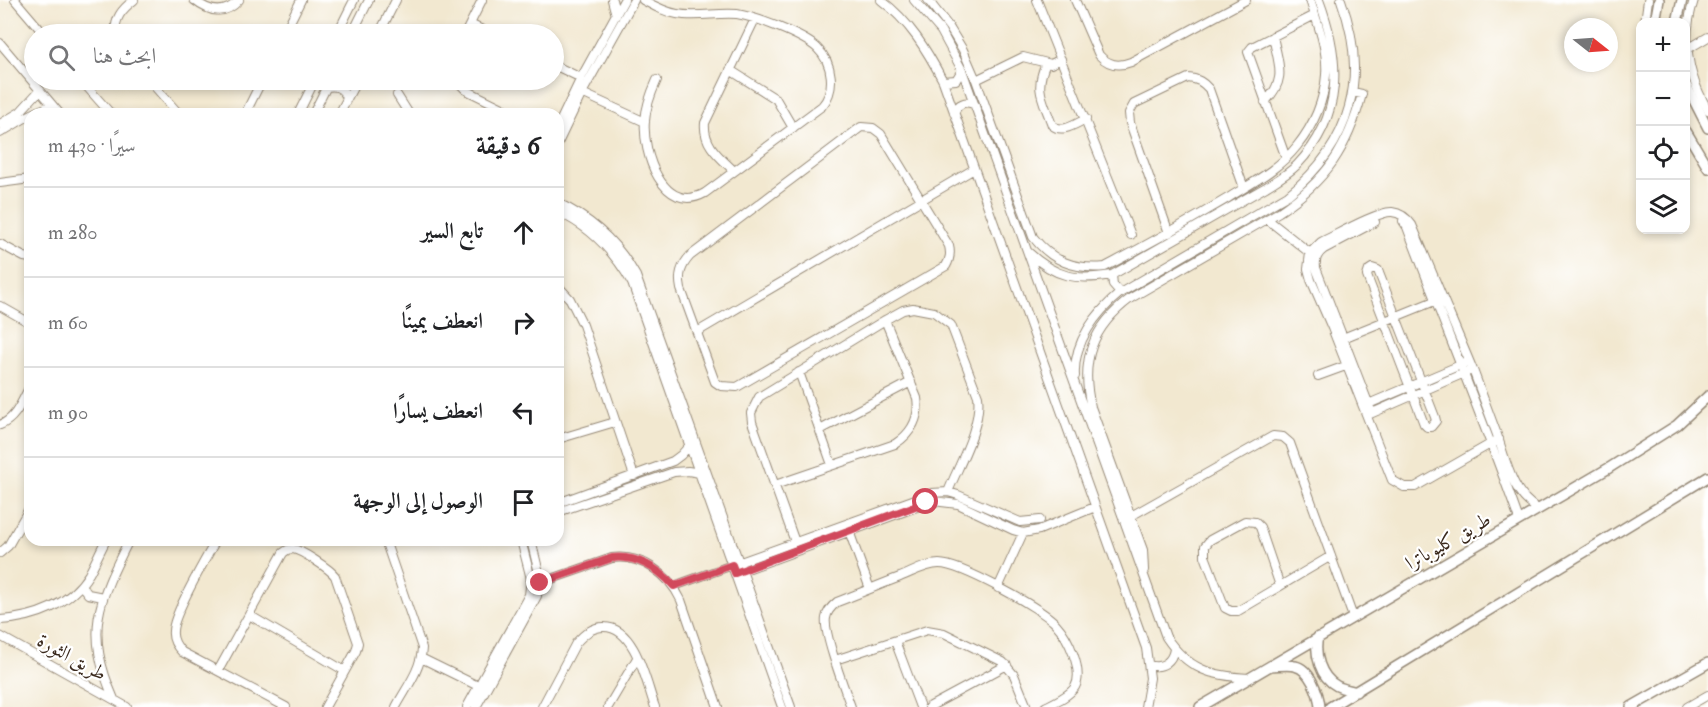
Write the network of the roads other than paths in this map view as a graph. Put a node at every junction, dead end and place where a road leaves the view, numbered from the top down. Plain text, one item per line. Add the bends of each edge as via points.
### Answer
1 (15, 0) edge
2 (134, 0) edge
3 (194, 0) edge
4 (239, 0) edge
5 (301, 0) edge
6 (354, 0) edge
7 (369, 0) edge
8 (396, 0) edge
9 (482, 0) edge
10 (612, 0) edge
11 (624, 0) edge
12 (633, 0) edge
13 (643, 0) edge
14 (881, 0) edge
15 (914, 0) edge
16 (928, 0) edge
17 (1037, 0) edge
18 (1075, 0) edge
19 (1310, 0) edge
20 (1319, 0) edge
21 (1341, 0) edge
22 (1648, 0) edge
23 (1659, 0) edge
24 (1682, 0) edge
25 (1694, 0) edge
26 (1241, 1) edge
27 (616, 15) junction
28 (1315, 15) junction
29 (755, 18) junction
30 (1645, 18) edge
31 (1656, 18) edge
32 (1678, 18) edge
33 (1690, 18) edge
34 (35, 24) edge
35 (115, 24) edge
36 (289, 24) edge
37 (342, 24) edge
38 (357, 24) edge
39 (384, 24) edge
40 (470, 24) edge
41 (1273, 36) junction
42 (1708, 37) edge
43 (0, 43) edge
44 (1690, 47) edge
45 (1061, 59) junction
46 (1046, 63) junction
47 (1690, 66) edge
48 (564, 70) edge
49 (730, 70) junction
50 (962, 70) junction
51 (24, 71) edge
52 (581, 78) junction
53 (657, 80) dead end
54 (976, 80) junction
55 (943, 81) junction
56 (40, 90) joint
57 (90, 90) edge
58 (158, 90) edge
59 (257, 90) edge
60 (310, 90) edge
61 (324, 90) edge
62 (341, 90) edge
63 (351, 90) edge
64 (466, 90) edge
65 (1352, 92) junction
66 (582, 93) junction
67 (1690, 93) edge
68 (397, 95) dead end
69 (347, 98) junction
70 (1265, 102) junction
71 (52, 105) junction
72 (975, 105) junction
73 (46, 108) edge
74 (55, 108) edge
75 (106, 108) edge
76 (174, 108) edge
77 (248, 108) edge
78 (301, 108) edge
79 (316, 108) edge
80 (342, 108) edge
81 (405, 108) edge
82 (503, 108) edge
83 (1708, 110) edge
84 (564, 113) edge
85 (954, 113) junction
86 (24, 119) edge
87 (1086, 119) junction
88 (645, 122) junction
89 (0, 124) edge
90 (793, 128) junction
91 (1708, 128) edge
92 (564, 130) edge
93 (0, 133) edge
94 (1690, 138) edge
95 (1690, 145) edge
96 (1697, 150) junction
97 (1286, 158) junction
98 (1708, 168) edge
99 (974, 169) junction
100 (734, 171) junction
101 (1004, 172) junction
102 (24, 179) edge
103 (0, 183) edge
104 (1244, 188) junction
105 (921, 200) junction
106 (564, 206) edge
107 (564, 215) edge
108 (1267, 219) junction
109 (1180, 231) junction
110 (1169, 233) junction
111 (1131, 234) dead end
112 (0, 244) edge
113 (1198, 249) junction
114 (1027, 251) junction
115 (1315, 251) junction
116 (24, 257) edge
117 (1202, 257) junction
118 (1112, 275) junction
119 (1432, 281) junction
120 (564, 292) edge
121 (1120, 293) junction
122 (1437, 300) junction
123 (0, 306) edge
124 (1327, 307) junction
125 (1397, 316) junction
126 (24, 319) edge
127 (885, 320) junction
128 (1384, 322) junction
129 (1448, 322) junction
130 (697, 332) junction
131 (1344, 339) junction
132 (1465, 362) junction
133 (1350, 365) junction
134 (1469, 371) junction
135 (799, 372) junction
136 (1317, 376) dead end
137 (1421, 381) junction
138 (910, 382) junction
139 (1076, 386) junction
140 (1408, 387) junction
141 (1425, 390) junction
142 (1412, 396) junction
143 (1708, 396) edge
144 (24, 398) edge
145 (1365, 405) junction
146 (1708, 406) edge
147 (1692, 412) junction
148 (1369, 414) junction
149 (615, 422) junction
150 (0, 425) edge
151 (820, 430) junction
152 (564, 435) edge
153 (1496, 441) junction
154 (690, 446) junction
155 (1106, 457) junction
156 (832, 465) junction
157 (700, 473) junction
158 (634, 476) junction
159 (1708, 477) edge
160 (775, 485) junction
161 (948, 492) junction
162 (932, 497) junction
163 (564, 501) edge
164 (1095, 507) junction
165 (1538, 509) junction
166 (564, 510) edge
167 (1131, 516) junction
168 (24, 518) edge
169 (1040, 520) dead end
170 (1519, 520) junction
171 (849, 531) junction
172 (1023, 533) junction
173 (795, 542) junction
174 (103, 546) edge
175 (126, 546) edge
176 (213, 546) edge
177 (387, 546) edge
178 (523, 546) edge
179 (533, 546) edge
180 (0, 553) edge
181 (1331, 556) junction
182 (737, 568) junction
183 (1144, 577) junction
184 (540, 583) junction
185 (81, 585) junction
186 (674, 586) junction
187 (1280, 586) junction
188 (998, 588) junction
189 (870, 589) junction
190 (103, 597) junction
191 (249, 615) junction
192 (1353, 617) junction
193 (0, 620) edge
194 (0, 636) edge
195 (1318, 637) junction
196 (510, 639) junction
197 (895, 641) junction
198 (1174, 649) junction
199 (421, 658) junction
200 (637, 658) junction
201 (835, 660) junction
202 (1708, 663) edge
203 (1007, 665) junction
204 (1149, 665) junction
205 (1268, 667) junction
206 (219, 671) junction
207 (345, 671) junction
208 (1249, 678) junction
209 (478, 686) junction
210 (1356, 692) junction
211 (1706, 697) edge
212 (114, 699) junction
213 (127, 707) edge
214 (286, 707) edge
215 (325, 707) edge
216 (396, 707) edge
217 (466, 707) edge
218 (476, 707) edge
219 (542, 707) edge
220 (608, 707) edge
221 (655, 707) edge
222 (718, 707) edge
223 (782, 707) edge
224 (791, 707) edge
225 (851, 707) edge
226 (920, 707) edge
227 (929, 707) edge
228 (1027, 707) edge
229 (1045, 707) edge
230 (1145, 707) edge
231 (1200, 707) edge
232 (1320, 707) edge
233 (1330, 707) edge
234 (1631, 707) edge
235 (1687, 707) edge

1 - 34 street
2 - 35 street
3 - 4 street via 212,11 223,11
5 - 36 street
6 - 37 street
7 - 38 street
8 - 39 street
9 - 40 street
10 - 27 street
11 - 27 street
12 - 66 street
13 - 29 street via 677,14
14 - 55 street via 916,34
15 - 50 street via 941,31
16 - 54 street via 958,42
17 - 45 street
18 - 26 street via 1099,55 1117,65 1131,62
19 - 28 street
20 - 109 street via 1334,45 1336,68 1331,103 1318,136 1289,172 1227,210
21 - 65 street via 1354,48
22 - 30 street
23 - 31 main road
24 - 32 main road
25 - 33 street
27 - 52 street
28 - 41 street
28 - 97 street via 1326,56 1321,102 1311,126
29 - 49 street
29 - 90 street via 812,44 829,66 828,99
41 - 70 street via 1280,77 1276,90
41 - 70 street via 1248,52
42 - 44 street
43 - 51 street
45 - 46 street
45 - 87 street
46 - 54 street via 1020,58
46 - 87 street via 1039,85 1052,125 1063,129
47 - 83 street
48 - 52 street
49 - 90 street via 776,99
49 - 100 street via 704,128 708,143
50 - 55 street via 956,80
50 - 72 street
52 - 84 street
53 - 88 street
54 - 101 street
55 - 85 street
56 - 71 street
56 - 89 street via 20,112
57 - 75 street
58 - 76 street
59 - 77 street
60 - 78 street
61 - 79 street
62 - 69 street
63 - 69 street
64 - 82 street
65 - 108 street via 1362,94 1353,126 1334,163 1300,198
65 - 113 street via 1343,127 1315,171 1288,195
66 - 88 street
66 - 92 street
67 - 91 main road
68 - 81 street
69 - 80 street
70 - 97 street
71 - 73 street
71 - 74 street
72 - 85 street via 962,103
72 - 101 street
85 - 99 street
86 - 93 street
87 - 111 street
88 - 100 street via 651,162 663,185 674,194 697,197
90 - 100 street
94 - 96 main road
95 - 96 street
96 - 98 main road
97 - 104 street
99 - 105 street
99 - 164 street
101 - 110 street via 1033,237 1041,248 1064,263 1105,267
101 - 114 street
102 - 103 street
104 - 109 street
104 - 110 street via 1204,83 1188,78 1134,104 1129,113 1130,123
105 - 130 street
105 - 130 street via 950,251 946,266 737,387 715,382
105 - 130 street via 881,134 873,128 855,129 684,262 679,280
106 - 182 street via 607,236 636,276
107 - 154 street via 594,235 626,272
108 - 115 street
108 - 117 street
109 - 110 street
109 - 118 street
112 - 116 street
113 - 117 street
113 - 121 street
114 - 118 street via 1044,267 1065,276 1089,279
114 - 139 street
115 - 119 street via 1392,212 1410,226
115 - 124 street via 1312,268
117 - 155 street via 1117,309 1095,337 1089,354 1087,390
118 - 121 street via 1113,285
119 - 122 street
119 - 129 street
120 - 149 street via 583,325
121 - 139 street via 1094,318 1085,334 1074,369
122 - 125 street
122 - 129 street
123 - 126 street
124 - 131 street
124 - 133 street
125 - 128 street
125 - 128 street via 1378,270 1371,268 1367,276
125 - 137 street
127 - 135 street
127 - 138 street
127 - 161 street via 913,308 924,308 943,317 951,325 978,396 976,423
128 - 131 street
128 - 140 street
129 - 132 street
131 - 133 street
132 - 134 street
132 - 137 street
133 - 136 street
133 - 145 street
134 - 141 street
134 - 153 street
135 - 151 street
135 - 160 street via 759,397 752,413
137 - 140 street
137 - 141 street
138 - 151 street
138 - 156 street via 917,411 905,437
139 - 155 street
140 - 142 street
140 - 145 street
141 - 142 street
141 - 142 street via 1436,417 1431,427 1424,424
142 - 148 street
143 - 147 main road, طريق كليوباترا
144 - 150 street via 9,421
145 - 148 street
146 - 147 main road
147 - 165 main road, طريق كليوباترا via 1610,468
148 - 153 street via 1390,477 1404,487 1415,487
149 - 152 street
149 - 158 street
151 - 156 street
153 - 165 street via 1517,489
153 - 170 street
154 - 157 street
154 - 158 street via 673,461
155 - 167 street
155 - 183 street
156 - 160 street
157 - 166 street via 674,472
157 - 182 street
158 - 163 street
159 - 210 main road
160 - 173 street
161 - 162 street
161 - 169 street via 1020,522
162 - 171 street
162 - 172 street via 958,504
162 - 173 street
164 - 172 street
164 - 204 street
165 - 170 main road, طريق كليوباترا
167 - 181 street via 1278,435 1290,443
167 - 183 street via 1143,550
168 - 180 street
170 - 192 main road, طريق كليوباترا
171 - 182 street
171 - 189 street
172 - 188 street
173 - 182 street
174 - 185 street
175 - 190 street
176 - 206 street via 172,629 176,646 182,652
177 - 199 street via 419,638
178 - 196 street via 530,590
179 - 184 street
181 - 187 street
181 - 192 street
182 - 186 street
182 - 223 street
182 - 224 street
183 - 198 street via 1166,638
184 - 186 street via 624,556 644,563
184 - 196 street via 537,596
185 - 190 street via 88,594
185 - 193 street via 51,608
186 - 222 street
187 - 187 street via 1255,522 1245,521 1205,546 1205,556 1228,610 1238,611
188 - 189 street via 941,564
188 - 229 street via 1056,624 1079,670 1071,692
189 - 201 street via 837,602 828,612 826,624
190 - 212 street via 98,612 98,640 106,681
191 - 206 street
191 - 207 street
191 - 207 street via 283,553 297,550 332,572 336,580 358,643
192 - 195 main road, طريق كليوباترا
194 - 212 street, طريق الثورة
195 - 205 main road, طريق كليوباترا
195 - 210 main road via 1317,660 1328,679 1338,687
196 - 209 street
196 - 218 street
197 - 201 street
197 - 203 street via 927,630 944,633
197 - 226 street
198 - 204 street via 1166,664
198 - 208 street via 1206,671
199 - 209 street
199 - 216 street
200 - 219 street via 627,637 617,630 594,628 576,643
200 - 220 street
200 - 221 street
201 - 225 street
202 - 234 main road
203 - 227 street
203 - 228 street
204 - 230 street
205 - 208 main road, طريق كليوباترا
205 - 232 main road via 1292,665 1303,669
206 - 214 street
207 - 215 street
208 - 231 main road, طريق كليوباترا
209 - 217 street
210 - 233 main road
211 - 235 street
212 - 213 street, طريق الثورة

